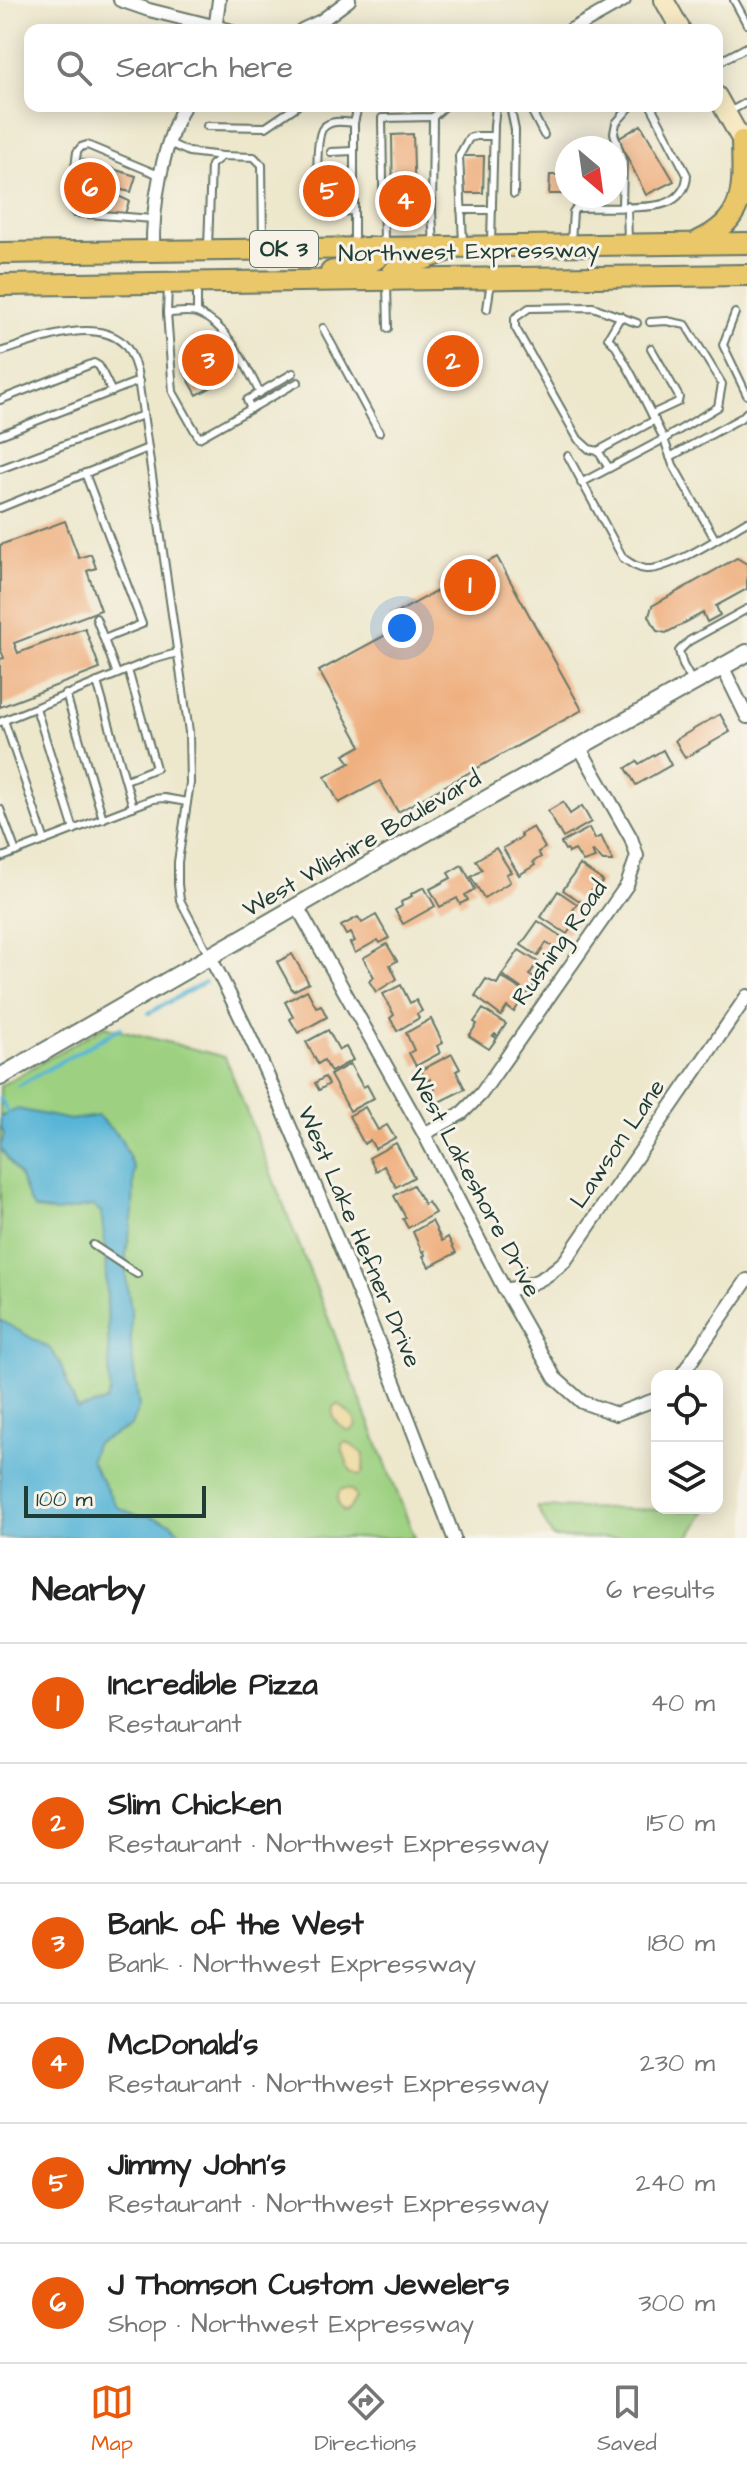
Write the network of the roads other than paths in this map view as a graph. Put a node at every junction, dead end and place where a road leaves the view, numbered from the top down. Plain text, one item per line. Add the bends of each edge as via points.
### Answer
1 (120, 0) edge
2 (219, 0) edge
3 (349, 0) edge
4 (624, 0) edge
5 (734, 0) edge
6 (201, 24) edge
7 (216, 24) edge
8 (315, 24) edge
9 (582, 24) edge
10 (747, 24) edge
11 (747, 47) edge
12 (723, 60) edge
13 (747, 102) edge
14 (723, 107) edge
15 (178, 112) edge
16 (288, 112) edge
17 (357, 112) edge
18 (438, 112) edge
19 (495, 112) edge
20 (511, 112) edge
21 (532, 112) edge
22 (626, 112) edge
23 (654, 112) edge
24 (726, 113) junction
25 (433, 117) junction
26 (354, 123) junction
27 (207, 126) dead end
28 (544, 135) dead end
29 (493, 136) junction
30 (614, 136) edge
31 (169, 143) junction
32 (744, 146) edge
33 (354, 151) junction
34 (331, 152) dead end
35 (222, 156) junction
36 (161, 175) junction
37 (514, 194) dead end
38 (627, 206) edge
39 (592, 208) edge
40 (625, 208) edge
41 (461, 210) junction
42 (492, 210) junction
43 (354, 211) junction
44 (432, 213) junction
45 (384, 215) junction
46 (153, 219) junction
47 (693, 243) junction
48 (747, 243) edge
49 (628, 244) junction
50 (491, 245) junction
51 (571, 245) junction
52 (463, 246) junction
53 (434, 247) junction
54 (354, 248) junction
55 (385, 248) junction
56 (208, 250) junction
57 (263, 250) junction
58 (153, 251) junction
59 (0, 253) edge
60 (747, 275) edge
61 (492, 278) junction
62 (300, 280) junction
63 (387, 280) junction
64 (168, 282) junction
65 (197, 282) junction
66 (0, 285) edge
67 (487, 309) dead end
68 (167, 313) junction
69 (197, 313) junction
70 (735, 313) dead end
71 (621, 316) junction
72 (650, 322) dead end
73 (637, 323) dead end
74 (323, 328) dead end
75 (388, 328) dead end
76 (651, 348) dead end
77 (0, 352) edge
78 (293, 373) dead end
79 (139, 381) junction
80 (298, 382) dead end
81 (112, 392) junction
82 (260, 393) junction
83 (747, 395) edge
84 (0, 400) edge
85 (251, 409) junction
86 (747, 412) edge
87 (143, 415) junction
88 (654, 417) junction
89 (379, 432) dead end
90 (0, 435) edge
91 (664, 439) junction
92 (148, 448) junction
93 (598, 451) junction
94 (568, 456) dead end
95 (670, 457) junction
96 (609, 468) junction
97 (0, 469) edge
98 (85, 473) junction
99 (581, 483) junction
100 (0, 508) edge
101 (747, 521) edge
102 (715, 539) junction
103 (747, 609) edge
104 (96, 618) dead end
105 (104, 639) junction
106 (177, 653) junction
107 (747, 653) edge
108 (722, 666) junction
109 (128, 670) junction
110 (117, 674) junction
111 (97, 682) junction
112 (693, 683) junction
113 (66, 694) junction
114 (36, 708) junction
115 (747, 717) edge
116 (2, 721) edge
117 (580, 748) junction
118 (126, 780) junction
119 (187, 802) junction
120 (133, 807) junction
121 (0, 809) edge
122 (103, 819) junction
123 (74, 830) junction
124 (45, 841) junction
125 (16, 852) junction
126 (0, 858) edge
127 (298, 908) junction
128 (210, 957) junction
129 (747, 996) edge
130 (0, 1077) edge
131 (424, 1134) junction
132 (93, 1245) dead end
133 (137, 1274) dead end
134 (747, 1280) edge
135 (505, 1290) junction
136 (685, 1370) edge
137 (651, 1401) edge
138 (454, 1538) edge

1 - 6 street
2 - 7 street
3 - 8 street
4 - 9 street
5 - 10 lane
11 - 12 lane
13 - 24 lane
14 - 24 main road
15 - 31 street
16 - 27 lane via 266,127
17 - 26 lane
18 - 25 lane
19 - 29 lane
20 - 37 lane
21 - 28 lane
22 - 30 lane
23 - 38 lane via 688,180 666,203
24 - 32 main road
25 - 44 lane
25 - 45 lane via 382,118
26 - 33 lane
26 - 43 lane via 327,125 320,132 318,149 320,207
29 - 41 lane via 469,138 462,146
29 - 42 lane
31 - 35 lane
31 - 36 street
32 - 47 highway via 736,213 722,228
33 - 34 lane
33 - 43 lane
35 - 56 lane via 211,165
35 - 57 lane via 254,157 262,165
36 - 46 street
36 - 46 lane via 87,145 77,152 70,206 75,213
39 - 51 lane via 573,212
40 - 49 lane
41 - 42 lane
41 - 52 lane
42 - 50 lane
43 - 54 lane
44 - 45 lane
44 - 53 lane
45 - 55 lane
46 - 58 street
47 - 48 highway, Northwest Expressway / OK 3
47 - 49 highway, Northwest Expressway / OK 3
49 - 51 highway, Northwest Expressway / OK 3
50 - 51 highway, Northwest Expressway / OK 3
50 - 52 highway, Northwest Expressway / OK 3
52 - 53 highway, Northwest Expressway / OK 3
52 - 63 highway via 396,269
53 - 55 highway, Northwest Expressway / OK 3
54 - 55 highway, Northwest Expressway / OK 3
54 - 57 highway, Northwest Expressway / OK 3
55 - 62 highway via 370,264
56 - 57 highway, Northwest Expressway / OK 3
56 - 58 highway, Northwest Expressway / OK 3
58 - 59 highway, Northwest Expressway / OK 3
60 - 61 highway, Northwest Expressway / OK 3
61 - 63 highway, Northwest Expressway / OK 3
61 - 67 lane
62 - 63 highway, Northwest Expressway / OK 3
62 - 65 highway, Northwest Expressway / OK 3
63 - 75 lane
64 - 65 highway, Northwest Expressway / OK 3
64 - 66 highway, Northwest Expressway / OK 3
64 - 68 lane
65 - 69 lane
68 - 69 lane
68 - 85 lane via 173,392 199,438
69 - 82 lane via 232,342
70 - 83 lane via 723,345
71 - 73 lane
71 - 88 lane via 608,338
71 - 93 lane via 593,307 529,308 515,318 515,327 578,439
72 - 91 lane via 686,325 722,384 718,407
74 - 89 lane
76 - 88 lane via 679,397
77 - 79 lane via 65,334 101,332 125,345
78 - 82 lane
79 - 81 lane
79 - 87 lane
80 - 85 lane
81 - 84 lane via 94,363
81 - 90 lane
82 - 85 lane via 247,400
86 - 95 lane
87 - 92 lane
87 - 97 lane
88 - 91 lane
88 - 93 lane
91 - 95 lane
91 - 96 lane
92 - 98 lane
92 - 106 lane
93 - 96 lane
94 - 99 lane
95 - 102 lane
96 - 99 lane
98 - 100 lane
98 - 105 lane via 142,624
99 - 102 lane via 623,558 635,566 664,567
101 - 102 lane
103 - 112 lane via 679,651
104 - 105 lane
105 - 110 lane
106 - 109 lane
106 - 119 lane via 191,759
107 - 108 street, West Wilshire Boulevard
108 - 112 street, West Wilshire Boulevard
108 - 115 street
109 - 110 lane
109 - 118 lane via 156,768
110 - 111 lane
111 - 113 lane
111 - 118 lane
112 - 117 street, West Wilshire Boulevard
113 - 114 lane
113 - 122 lane
114 - 116 lane
114 - 123 lane
116 - 124 lane
117 - 127 street, West Wilshire Boulevard
117 - 131 street, Rushing Road via 631,838 637,856 627,885 481,1094 462,1113
118 - 120 lane
119 - 120 lane via 153,799
119 - 128 lane via 178,862 180,900
120 - 122 lane
121 - 125 lane
122 - 123 lane
123 - 124 lane
124 - 125 lane
125 - 126 lane
127 - 128 street, West Wilshire Boulevard
127 - 131 street, West Lakeshore Drive
128 - 130 street, West Wilshire Boulevard
128 - 138 street, West Lake Hefner Drive via 261,1059 322,1204
129 - 135 street, Lawson Lane via 565,1261 548,1277
131 - 135 street, West Lakeshore Drive
132 - 133 lane
134 - 136 street
135 - 137 street, West Lakeshore Drive via 555,1378 582,1402 616,1414

